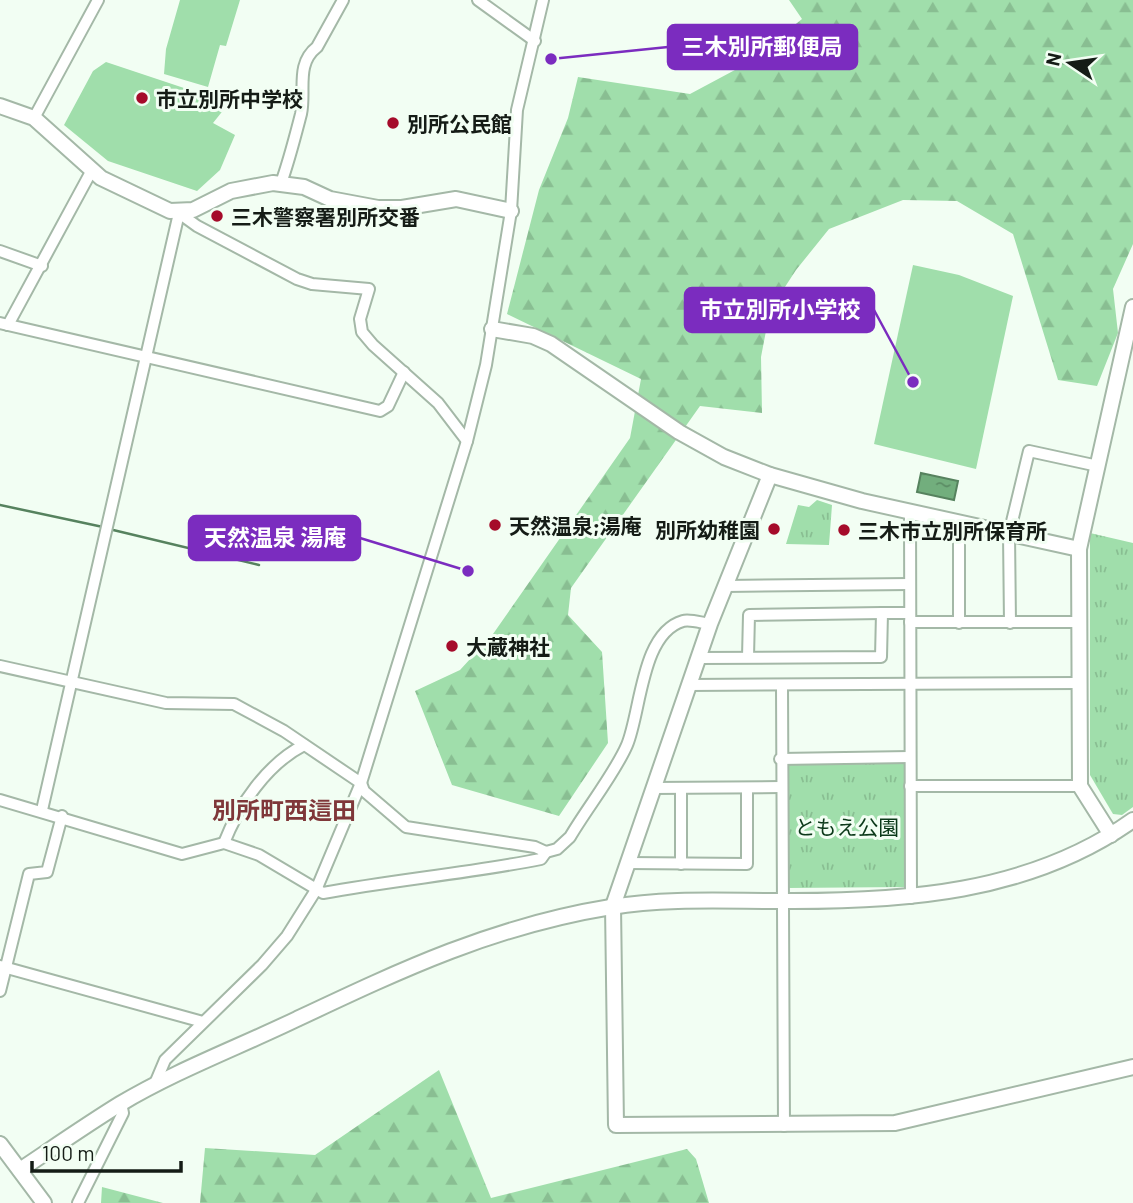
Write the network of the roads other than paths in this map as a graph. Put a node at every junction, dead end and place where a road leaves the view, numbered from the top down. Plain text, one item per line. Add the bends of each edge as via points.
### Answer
1 (98, 0) edge
2 (343, 0) edge
3 (478, 0) edge
4 (543, 0) edge
5 (535, 41) junction
6 (0, 106) edge
7 (34, 118) junction
8 (92, 170) junction
9 (281, 183) junction
10 (511, 211) junction
11 (179, 213) junction
12 (0, 251) edge
13 (42, 266) junction
14 (1133, 307) edge
15 (4, 324) edge
16 (492, 329) junction
17 (147, 356) junction
18 (404, 373) junction
19 (467, 441) junction
20 (1098, 466) junction
21 (771, 475) junction
22 (909, 513) junction
23 (959, 523) junction
24 (1009, 534) junction
25 (1079, 549) junction
26 (910, 583) junction
27 (726, 586) junction
28 (882, 613) junction
29 (910, 618) junction
30 (1010, 622) junction
31 (1078, 622) junction
32 (959, 623) junction
33 (710, 624) junction
34 (748, 657) junction
35 (698, 658) junction
36 (0, 666) edge
37 (72, 682) junction
38 (1079, 683) junction
39 (688, 685) junction
40 (910, 685) junction
41 (782, 686) junction
42 (304, 745) junction
43 (910, 757) junction
44 (780, 759) junction
45 (361, 783) junction
46 (910, 786) junction
47 (1080, 786) junction
48 (781, 787) junction
49 (652, 788) junction
50 (681, 788) junction
51 (747, 788) junction
52 (0, 800) edge
53 (42, 810) junction
54 (62, 816) junction
55 (1133, 820) edge
56 (1111, 835) junction
57 (225, 843) junction
58 (546, 852) junction
59 (628, 863) junction
60 (681, 864) junction
61 (316, 890) junction
62 (911, 898) junction
63 (782, 901) junction
64 (613, 906) junction
65 (3, 967) edge
66 (0, 991) edge
67 (203, 1022) junction
68 (1133, 1067) edge
69 (153, 1087) junction
70 (121, 1103) junction
71 (783, 1126) junction
72 (0, 1144) edge
73 (20, 1170) junction
74 (44, 1203) edge
75 (78, 1203) edge

1 - 7 street
2 - 9 street via 301,76 302,110
3 - 5 street
4 - 5 street
5 - 10 street via 516,119
6 - 7 street
7 - 8 street
8 - 11 street
8 - 13 street
9 - 10 street via 378,208 456,199
9 - 11 street via 230,191
10 - 16 street
11 - 17 street
11 - 18 street via 297,279 369,289 360,319 362,332
12 - 13 street
13 - 15 street
14 - 20 street
15 - 17 street
16 - 19 street
16 - 21 street via 551,344 708,450
17 - 18 street via 380,411 388,406
17 - 37 street
18 - 19 street via 438,403
19 - 45 street
20 - 24 street via 1029,451
20 - 25 street
21 - 22 street
21 - 27 street
22 - 23 street
22 - 26 street
23 - 24 street
23 - 32 street
24 - 25 street
24 - 30 street
25 - 31 street
26 - 27 street
26 - 29 street
27 - 33 street
28 - 29 street
28 - 34 street via 748,615
28 - 34 street via 881,657
29 - 32 street
29 - 40 street
30 - 31 street
30 - 32 street
31 - 38 street
33 - 35 street
33 - 58 street via 683,621 666,632 641,681 636,721 626,748 570,837 558,849
34 - 35 street
35 - 39 street
36 - 37 street
37 - 42 street via 166,703 234,704
37 - 53 street
38 - 40 street
38 - 47 street
39 - 41 street
39 - 49 street
40 - 41 street
40 - 43 street
41 - 44 street
42 - 45 street
42 - 57 street via 287,754 236,812
43 - 44 street
43 - 46 street
44 - 48 street
45 - 58 street via 364,791 406,827
45 - 61 street
46 - 47 street
46 - 62 street
47 - 56 street
48 - 51 street
48 - 63 street
49 - 50 street
49 - 59 street
50 - 51 street
50 - 60 street
51 - 60 street via 747,864
52 - 53 street
53 - 54 street
54 - 57 street via 183,854
54 - 65 street via 47,872 29,874
55 - 56 street
56 - 62 street via 1021,876
57 - 61 street via 258,855
58 - 61 street via 541,859 501,867 407,877 323,893
59 - 60 street
59 - 64 street
61 - 67 street via 287,936
62 - 63 street
63 - 64 street
63 - 71 street
64 - 69 street via 484,936 418,961
64 - 71 street via 616,1125
65 - 66 street
65 - 67 street
67 - 69 street via 165,1060
68 - 71 street via 895,1123
69 - 70 street
70 - 73 street
70 - 75 street via 123,1113
72 - 73 street
73 - 74 street

